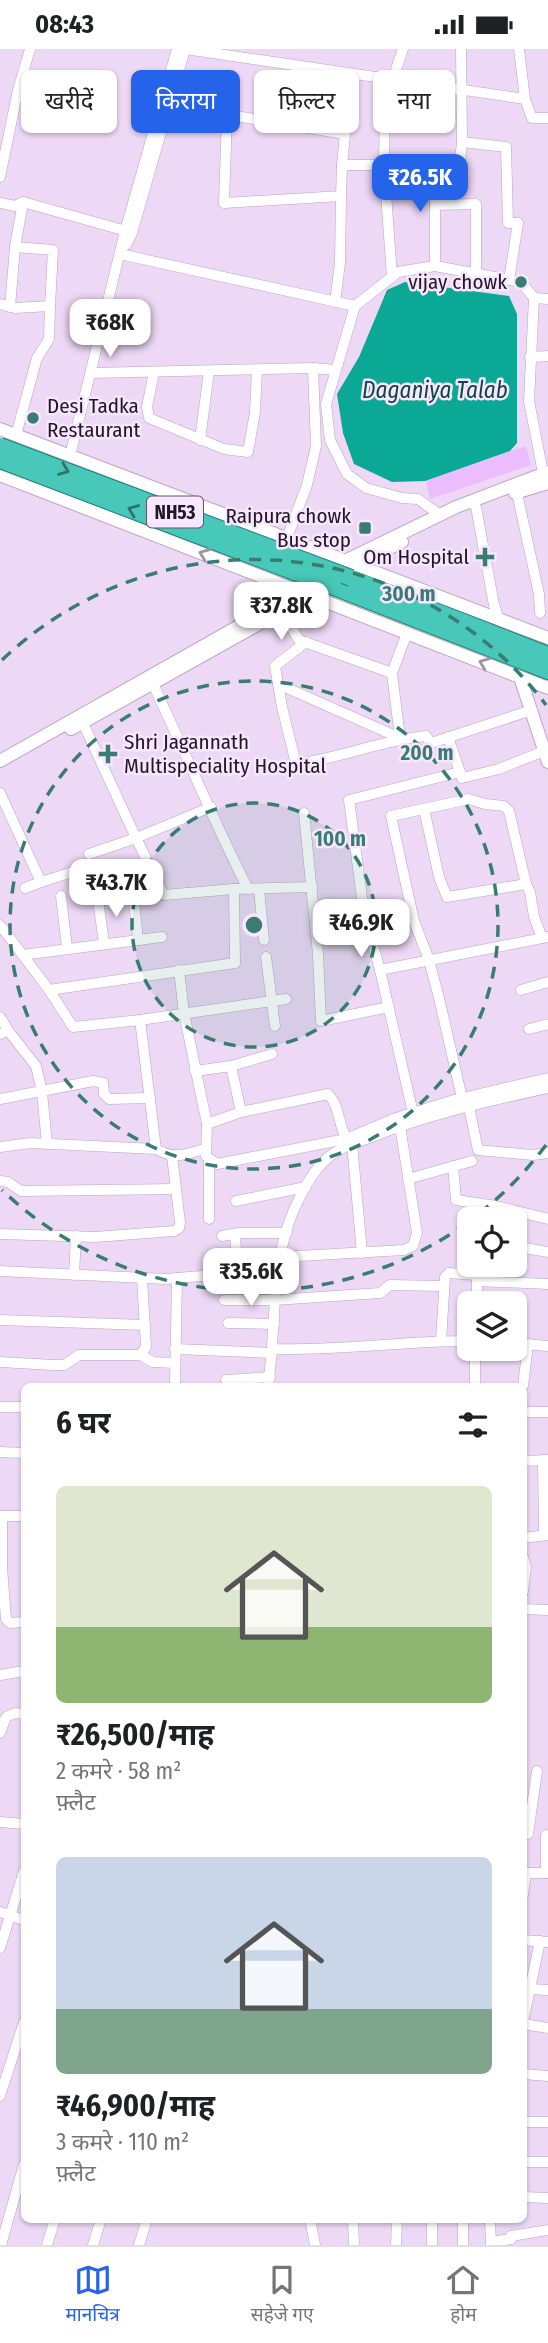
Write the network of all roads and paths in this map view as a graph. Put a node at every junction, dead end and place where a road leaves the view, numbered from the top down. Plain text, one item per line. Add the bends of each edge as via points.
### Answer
1 (30, 49) edge
2 (177, 49) edge
3 (185, 49) edge
4 (402, 49) edge
5 (461, 49) edge
6 (519, 49) edge
7 (173, 70) edge
8 (178, 70) edge
9 (396, 70) edge
10 (373, 76) edge
11 (455, 88) edge
12 (462, 89) junction
13 (525, 99) junction
14 (240, 117) edge
15 (548, 118) edge
16 (158, 133) edge
17 (226, 133) edge
18 (384, 133) edge
19 (462, 142) junction
20 (435, 162) junction
21 (342, 165) junction
22 (384, 165) junction
23 (0, 177) edge
24 (341, 196) junction
25 (23, 202) junction
26 (0, 203) edge
27 (435, 205) junction
28 (128, 232) junction
29 (15, 247) junction
30 (121, 254) junction
31 (435, 266) junction
32 (475, 274) junction
33 (392, 277) junction
34 (509, 280) junction
35 (534, 299) junction
36 (548, 299) edge
37 (335, 302) junction
38 (5, 306) edge
39 (50, 306) junction
40 (355, 306) junction
41 (548, 356) edge
42 (530, 357) junction
43 (313, 368) junction
44 (257, 370) junction
45 (335, 370) junction
46 (209, 371) junction
47 (154, 372) junction
48 (91, 373) junction
49 (0, 429) edge
50 (16, 435) junction
51 (200, 440) junction
52 (0, 446) edge
53 (70, 456) junction
54 (0, 460) edge
55 (0, 475) edge
56 (546, 478) edge
57 (517, 493) junction
58 (476, 507) junction
59 (440, 515) junction
60 (287, 538) junction
61 (350, 563) junction
62 (302, 592) junction
63 (543, 594) edge
64 (281, 611) junction
65 (540, 613) dead end
66 (499, 619) junction
67 (407, 633) junction
68 (548, 638) edge
69 (306, 642) junction
70 (548, 655) edge
71 (548, 671) edge
72 (392, 673) junction
73 (520, 677) junction
74 (153, 684) junction
75 (278, 684) junction
76 (548, 688) edge
77 (532, 710) junction
78 (83, 723) junction
79 (448, 737) junction
80 (400, 738) junction
81 (546, 756) edge
82 (0, 761) edge
83 (0, 770) edge
84 (460, 772) junction
85 (0, 793) edge
86 (211, 807) junction
87 (424, 809) junction
88 (304, 813) dead end
89 (136, 838) junction
90 (89, 854) dead end
91 (76, 871) dead end
92 (41, 882) junction
93 (526, 884) junction
94 (312, 887) junction
95 (25, 888) dead end
96 (254, 889) junction
97 (234, 890) junction
98 (61, 896) dead end
99 (98, 899) dead end
100 (134, 901) dead end
101 (0, 925) edge
102 (162, 937) dead end
103 (545, 937) edge
104 (4, 938) edge
105 (138, 940) junction
106 (264, 940) dead end
107 (104, 944) junction
108 (67, 948) junction
109 (22, 955) junction
110 (266, 957) dead end
111 (429, 960) junction
112 (178, 970) junction
113 (380, 970) junction
114 (548, 982) edge
115 (49, 990) junction
116 (521, 990) dead end
117 (286, 999) dead end
118 (272, 1000) junction
119 (389, 1007) junction
120 (184, 1013) junction
121 (0, 1017) edge
122 (140, 1020) junction
123 (548, 1024) edge
124 (275, 1026) dead end
125 (529, 1029) dead end
126 (3, 1031) edge
127 (272, 1054) dead end
128 (230, 1066) junction
129 (195, 1071) junction
130 (548, 1078) edge
131 (548, 1088) edge
132 (42, 1092) junction
133 (150, 1098) junction
134 (0, 1099) edge
135 (466, 1102) junction
136 (240, 1112) junction
137 (413, 1113) junction
138 (206, 1125) junction
139 (400, 1126) junction
140 (349, 1142) junction
141 (47, 1144) junction
142 (0, 1147) edge
143 (156, 1149) junction
144 (205, 1149) junction
145 (548, 1153) edge
146 (172, 1156) junction
147 (209, 1160) junction
148 (472, 1161) dead end
149 (453, 1166) junction
150 (408, 1179) junction
151 (0, 1181) edge
152 (306, 1187) junction
153 (176, 1189) junction
154 (236, 1201) dead end
155 (479, 1203) junction
156 (479, 1207) edge
157 (209, 1219) dead end
158 (548, 1219) edge
159 (287, 1233) junction
160 (0, 1234) edge
161 (235, 1234) junction
162 (76, 1236) junction
163 (222, 1236) dead end
164 (527, 1248) edge
165 (548, 1252) edge
166 (362, 1253) junction
167 (281, 1257) junction
168 (237, 1268) junction
169 (278, 1269) junction
170 (0, 1271) edge
171 (457, 1273) edge
172 (74, 1275) junction
173 (498, 1277) edge
174 (142, 1278) junction
175 (177, 1278) junction
176 (548, 1284) edge
177 (443, 1286) junction
178 (225, 1300) dead end
179 (274, 1300) junction
180 (0, 1320) edge
181 (228, 1323) dead end
182 (274, 1324) junction
183 (145, 1325) junction
184 (441, 1341) junction
185 (457, 1341) edge
186 (528, 1344) joint
187 (548, 1346) edge
188 (175, 1349) junction
189 (272, 1351) junction
190 (140, 1355) junction
191 (475, 1361) edge
192 (0, 1362) edge
193 (175, 1363) junction
194 (226, 1380) dead end
195 (269, 1382) edge
196 (175, 1383) edge
197 (475, 1383) edge
198 (523, 1383) edge
199 (0, 1407) edge
200 (21, 1407) edge
201 (527, 1412) edge
202 (548, 1412) edge
203 (0, 1452) edge
204 (21, 1453) edge
205 (545, 1460) edge
206 (527, 1461) edge
207 (21, 1516) edge
208 (1, 1517) edge
209 (546, 1535) edge
210 (527, 1537) edge
211 (1, 1568) edge
212 (527, 1609) edge
213 (548, 1609) edge
214 (21, 1622) edge
215 (21, 1672) edge
216 (0, 1675) edge
217 (21, 1714) edge
218 (0, 1733) edge
219 (537, 1770) dead end
220 (0, 1822) edge
221 (21, 1824) edge
222 (527, 1828) edge
223 (527, 1834) edge
224 (547, 1835) edge
225 (527, 1873) edge
226 (547, 1873) edge
227 (21, 1878) edge
228 (5, 1914) edge
229 (544, 1942) edge
230 (0, 1948) edge
231 (530, 1989) junction
232 (548, 1990) edge
233 (527, 2004) edge
234 (527, 2024) edge
235 (548, 2028) edge
236 (21, 2031) edge
237 (527, 2074) edge
238 (548, 2076) edge
239 (0, 2096) edge
240 (527, 2122) edge
241 (548, 2122) edge
242 (527, 2162) edge
243 (548, 2162) edge
244 (21, 2175) edge
245 (527, 2197) edge
246 (548, 2198) edge
247 (54, 2223) edge
248 (100, 2223) edge
249 (146, 2223) edge
250 (311, 2223) edge
251 (353, 2223) edge
252 (397, 2223) edge
253 (432, 2223) edge
254 (463, 2223) edge
255 (490, 2223) edge
256 (548, 2230) edge
257 (491, 2244) edge
258 (1, 2245) edge
259 (47, 2245) edge
260 (93, 2245) edge
261 (139, 2245) edge
262 (315, 2245) edge
263 (354, 2245) edge
264 (396, 2245) edge
265 (432, 2245) edge
266 (463, 2245) edge

1 - 23 street
2 - 7 street
3 - 8 street
3 - 10 street
4 - 9 street
5 - 12 street
6 - 13 street
11 - 12 street
12 - 13 street
12 - 19 street
13 - 15 street via 532,118
14 - 21 street via 345,134
16 - 28 street
17 - 24 street via 224,203
18 - 22 street
19 - 20 street via 460,161
19 - 34 street via 506,146 508,223 518,223
20 - 22 street
20 - 27 street
21 - 22 street
21 - 24 street
22 - 33 street
24 - 37 street
25 - 26 street via 15,206
25 - 28 street
25 - 29 street
27 - 31 street
27 - 32 street via 476,204
28 - 30 street
29 - 38 street
29 - 39 street via 53,250
30 - 37 street
30 - 48 street
31 - 32 street
31 - 33 street via 397,272
32 - 34 street
33 - 40 street
34 - 35 street via 521,282
35 - 36 street
35 - 42 street
37 - 40 street
38 - 39 street
39 - 50 street via 48,339 37,358
40 - 45 street
41 - 42 street
42 - 56 street via 529,401
43 - 44 street
43 - 45 street
43 - 60 street via 316,446
44 - 46 street
44 - 51 street via 248,452
45 - 59 street via 326,404 330,440 347,474 366,488 418,499
46 - 47 street
46 - 51 street
47 - 48 street
47 - 51 street via 149,418
48 - 53 street
49 - 50 street
50 - 53 street
52 -> 70 highway, NH53, bridge
53 - 60 street
71 -> 54 highway, NH53, bridge
62 -> 55 street
56 - 57 street
56 - 59 street
57 - 58 street
57 - 63 street
58 - 61 street via 368,560
58 - 66 street
59 - 61 street
60 - 61 street
61 - 62 street
61 - 66 street
62 - 64 street
62 - 67 street
62 - 82 street
63 - 65 street
64 - 69 street via 299,640
64 - 74 street
66 - 68 street
67 - 72 street
73 -> 67 street
69 - 72 street
69 - 75 street via 275,666
72 - 80 street
73 - 76 street
73 - 77 street
74 - 78 street
74 - 86 street
75 - 80 street
75 - 80 street via 296,764
77 - 79 street
77 - 81 street
78 - 83 street
78 - 89 street
79 - 80 street via 431,743 426,736
79 - 84 street
81 - 84 street via 462,778
84 - 113 street via 349,800 364,913
85 - 92 street
86 - 89 street
86 - 96 street via 222,837
87 - 93 street via 469,799 504,806
87 - 93 street via 447,897
87 - 111 street via 391,816 414,921
88 - 94 street
89 - 90 street
89 - 97 street via 164,895
91 - 92 street
92 - 95 street
93 - 103 street via 534,917
94 - 96 street
94 - 119 street via 321,1021
96 - 97 street
96 - 106 street
97 - 112 street via 235,963
98 - 108 street
99 - 107 street
100 - 105 street
101 - 104 street
102 - 105 street
103 - 111 street
104 - 109 street
105 - 107 street
107 - 108 street
108 - 109 street
109 - 115 street
110 - 118 street
111 - 113 street
111 - 135 street
112 - 115 street
112 - 120 street
113 - 119 street
114 - 116 street
115 - 122 street via 73,1027
117 - 118 street
118 - 120 street
118 - 124 street
119 - 137 street
120 - 122 street
120 - 129 street
121 - 126 street
122 - 133 street
123 - 125 street
126 - 132 street via 36,1066
127 - 128 street
128 - 129 street
128 - 136 street
129 - 138 street
130 - 135 street
131 - 135 street
132 - 133 street via 93,1081 103,1083 109,1099
132 - 134 street
132 - 141 street
133 - 143 street
135 - 137 street
135 - 139 street
135 - 145 street via 478,1150
136 - 138 street
136 - 140 street via 328,1094 335,1100
137 - 140 street
138 - 144 street
139 - 140 street
139 - 150 street
140 - 147 street via 217,1164
140 - 152 street via 317,1168
140 - 166 street
141 - 142 street
141 - 143 street
143 - 146 street
144 - 146 street
144 - 147 street
146 - 153 street
147 - 157 street
148 - 149 street
149 - 150 street
149 - 155 street via 456,1201
150 - 166 street via 417,1233 413,1246
151 - 153 street via 21,1191
152 - 154 street
152 - 159 street
153 - 162 street via 180,1222 174,1231
155 - 156 street
155 - 158 street
159 - 161 street
159 - 167 street
160 - 162 street
161 - 163 street
161 - 168 street
162 - 172 street
164 - 165 street
166 - 167 street
167 - 169 street
168 - 169 street
168 - 175 street
169 - 179 street
170 - 172 street
171 - 177 street via 449,1273
172 - 174 street
173 - 176 street
174 - 175 street
174 - 183 street
175 - 188 street
177 - 179 street via 390,1285 380,1293
177 - 184 street
178 - 179 street
179 - 182 street
180 - 183 street
181 - 182 street
182 - 189 street
183 - 190 street via 146,1347
184 - 185 street
184 - 189 street
186 - 187 street
186 - 198 street
188 - 189 street
188 - 193 street
189 - 195 street
190 - 192 street via 79,1355 64,1365
190 - 193 street via 153,1362
191 - 197 street
193 - 196 street
194 - 195 street
199 - 200 street
201 - 202 street
203 - 204 street
205 - 206 street
205 - 209 street
207 - 208 street
208 - 211 street
209 - 210 street
211 - 214 street via 6,1619
212 - 213 street
215 - 216 street
217 - 218 street via 6,1717
219 - 222 street
220 - 221 street
223 - 224 street
224 - 226 street
225 - 226 street
227 - 228 street
228 - 230 street
229 - 231 street
231 - 232 street
231 - 233 street
234 - 235 street
236 - 239 street
237 - 238 street
240 - 241 street
242 - 243 street
244 - 258 street
245 - 246 street
247 - 259 street
248 - 260 street
249 - 261 street
250 - 262 street
251 - 263 street
252 - 264 street
253 - 265 street
254 - 266 street
255 - 257 street
256 - 257 street

